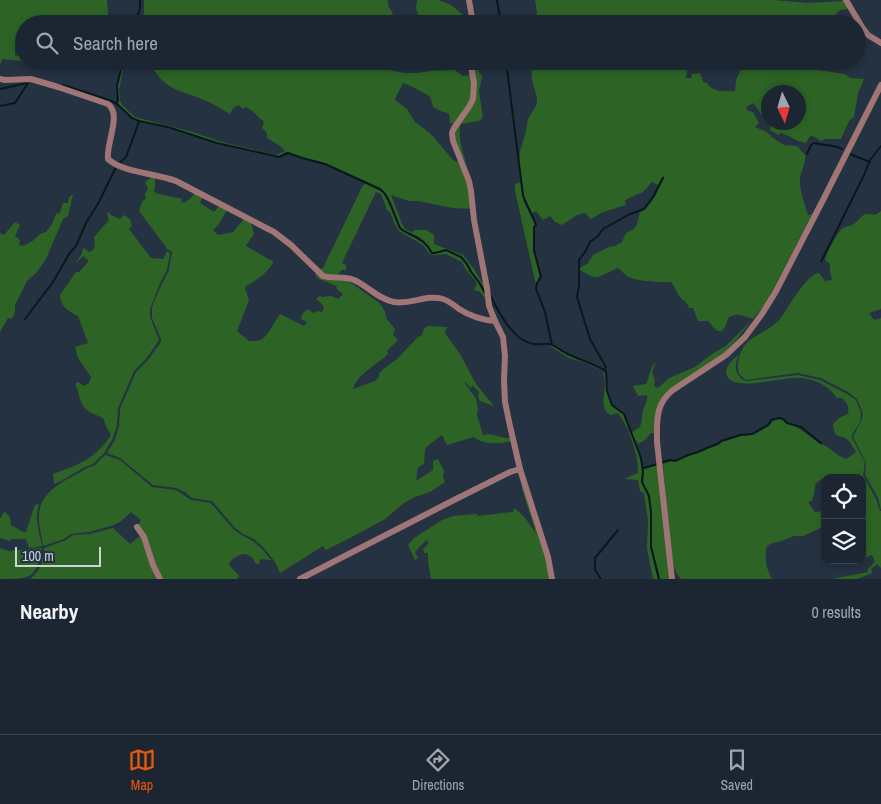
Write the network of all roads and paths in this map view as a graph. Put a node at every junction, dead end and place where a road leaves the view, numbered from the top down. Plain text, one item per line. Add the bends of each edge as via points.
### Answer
1 (469, 0) edge
2 (846, 0) edge
3 (472, 15) edge
4 (855, 15) edge
5 (866, 32) edge
6 (881, 43) edge
7 (472, 70) edge
8 (0, 79) edge
9 (881, 85) edge
10 (495, 321) junction
11 (520, 469) junction
12 (137, 527) dead end
13 (160, 579) edge
14 (300, 579) edge
15 (552, 579) edge
16 (672, 579) edge

1 - 3 street
2 - 4 street
5 - 6 street
7 - 10 street via 473,98 452,133 469,181 489,306
8 - 10 street via 31,79 112,106 115,112 108,148 110,161 176,181 274,232 324,276 353,280 384,300 404,303 437,298 472,316
9 - 16 street via 762,314 726,355 673,390 661,404 658,442
10 - 11 street via 506,356 505,402
11 - 14 street
11 - 15 street
12 - 13 street

